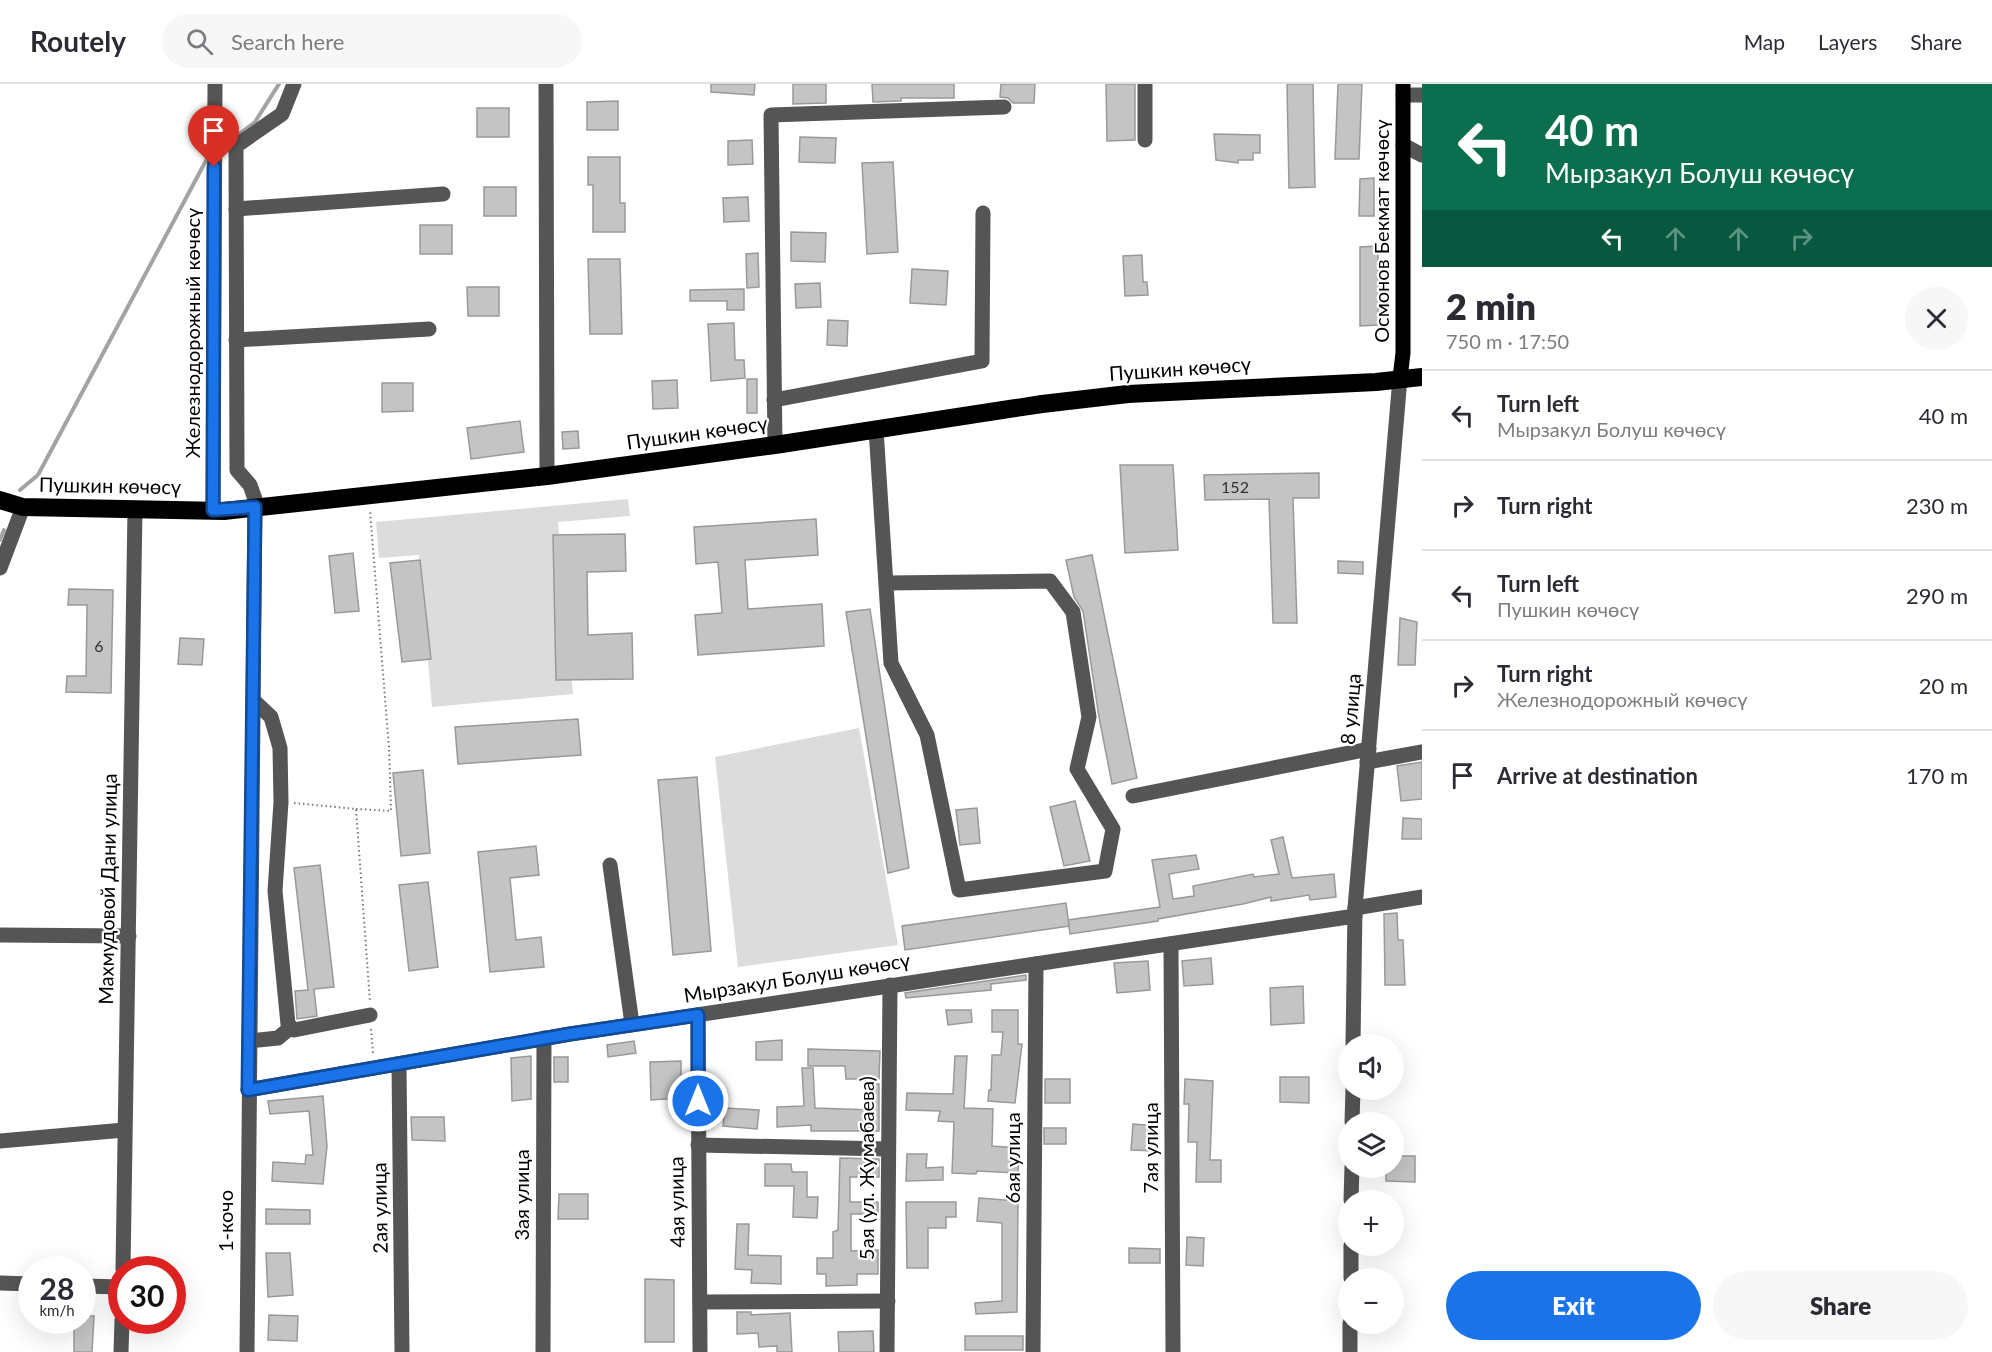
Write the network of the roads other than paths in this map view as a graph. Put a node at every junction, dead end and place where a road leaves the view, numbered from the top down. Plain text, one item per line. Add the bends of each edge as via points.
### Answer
1 (216, 84) edge
2 (294, 84) edge
3 (546, 84) edge
4 (1145, 84) edge
5 (1403, 89) edge
6 (1422, 96) edge
7 (1004, 107) dead end
8 (1145, 140) dead end
9 (1403, 145) junction
10 (1422, 154) edge
11 (444, 194) dead end
12 (236, 209) junction
13 (983, 213) dead end
14 (429, 329) dead end
15 (237, 340) junction
16 (1422, 377) edge
17 (1400, 378) junction
18 (774, 400) junction
19 (876, 429) junction
20 (775, 445) junction
21 (547, 476) junction
22 (0, 500) edge
23 (23, 507) junction
24 (255, 507) junction
25 (135, 509) junction
26 (213, 510) junction
27 (0, 568) edge
28 (887, 583) junction
29 (253, 700) junction
30 (1422, 752) edge
31 (1368, 756) junction
32 (1133, 796) dead end
33 (610, 865) dead end
34 (1422, 897) edge
35 (1355, 912) junction
36 (0, 934) edge
37 (129, 936) junction
38 (1171, 944) junction
39 (1036, 964) junction
40 (890, 985) junction
41 (370, 1015) road end
42 (698, 1015) junction
43 (633, 1024) junction
44 (290, 1028) junction
45 (1353, 1034) edge
46 (544, 1038) junction
47 (249, 1041) junction
48 (399, 1064) junction
49 (248, 1090) junction
50 (124, 1130) junction
51 (0, 1141) edge
52 (698, 1144) junction
53 (888, 1149) junction
54 (123, 1256) edge
55 (0, 1283) edge
56 (18, 1284) edge
57 (888, 1301) junction
58 (700, 1302) junction
59 (122, 1334) edge
60 (1350, 1334) edge
61 (121, 1352) edge
62 (247, 1352) edge
63 (402, 1352) edge
64 (543, 1352) edge
65 (700, 1352) edge
66 (887, 1352) edge
67 (1033, 1352) edge
68 (1173, 1352) edge
69 (1350, 1352) edge

1 - 26 street, Железнодорожный көчөсү
2 - 12 street via 282,114 236,146
3 - 21 street
4 - 8 street
5 - 6 street
5 - 9 main road, Осмонов Бекмат көчөсү
7 - 18 street via 771,115
9 - 10 street
9 - 17 main road, Осмонов Бекмат көчөсү
11 - 12 street
12 - 15 street
13 - 18 street via 982,361
14 - 15 street
15 - 24 street via 237,470 250,485
16 - 17 highway, Пушкин көчөсү
17 - 19 highway, Пушкин көчөсү via 1128,394
17 - 31 street, 8 улица
18 - 20 street
19 - 20 highway, Пушкин көчөсү
19 - 28 street
20 - 21 highway, Пушкин көчөсү
21 - 24 highway, Пушкин көчөсү
22 - 23 highway, Пушкин көчөсү
23 - 25 highway, Пушкин көчөсү
23 - 27 street
24 - 26 highway, Пушкин көчөсү
24 - 29 street, 1-кочо
25 - 26 highway, Пушкин көчөсү
25 - 37 street, Махмудовой Дани улица
28 - 28 street via 891,663 927,735 959,890 1105,871 1113,829 1077,770 1089,717 1073,612 1050,581
29 - 44 street via 271,717 280,748 275,891
29 - 47 street, 1-кочо
30 - 31 street
31 - 32 street
31 - 35 street, 8 улица
33 - 43 street
34 - 35 street, Мырзакул Болуш көчөсү
35 - 38 street, Мырзакул Болуш көчөсү
35 - 45 street, 8 улица
36 - 37 street
37 - 50 street, Махмудовой Дани улица
38 - 39 street, Мырзакул Болуш көчөсү
38 - 68 street, 7ая улица
39 - 40 street, Мырзакул Болуш көчөсү
39 - 67 street, 6ая улица
40 - 42 street, Мырзакул Болуш көчөсү
40 - 53 street, 5ая (ул. Жумабаева)
41 - 44 street
42 - 43 street, Мырзакул Болуш көчөсү
42 - 52 street, 4ая улица
43 - 46 street, Мырзакул Болуш көчөсү
44 - 47 street via 278,1038
46 - 48 street, Мырзакул Болуш көчөсү
46 - 64 street, 3ая улица
47 - 49 street, 1-кочо
48 - 49 street, Мырзакул Болуш көчөсү
48 - 63 street, 2ая улица
49 - 62 street, 1-кочо
50 - 51 street
50 - 54 street, Махмудовой Дани улица
52 - 53 street
52 - 58 street, 4ая улица
53 - 57 street, 5ая (ул. Жумабаева)
55 - 56 street
57 - 58 street
57 - 66 street, 5ая (ул. Жумабаева)
58 - 65 street, 4ая улица
59 - 61 street
60 - 69 street

